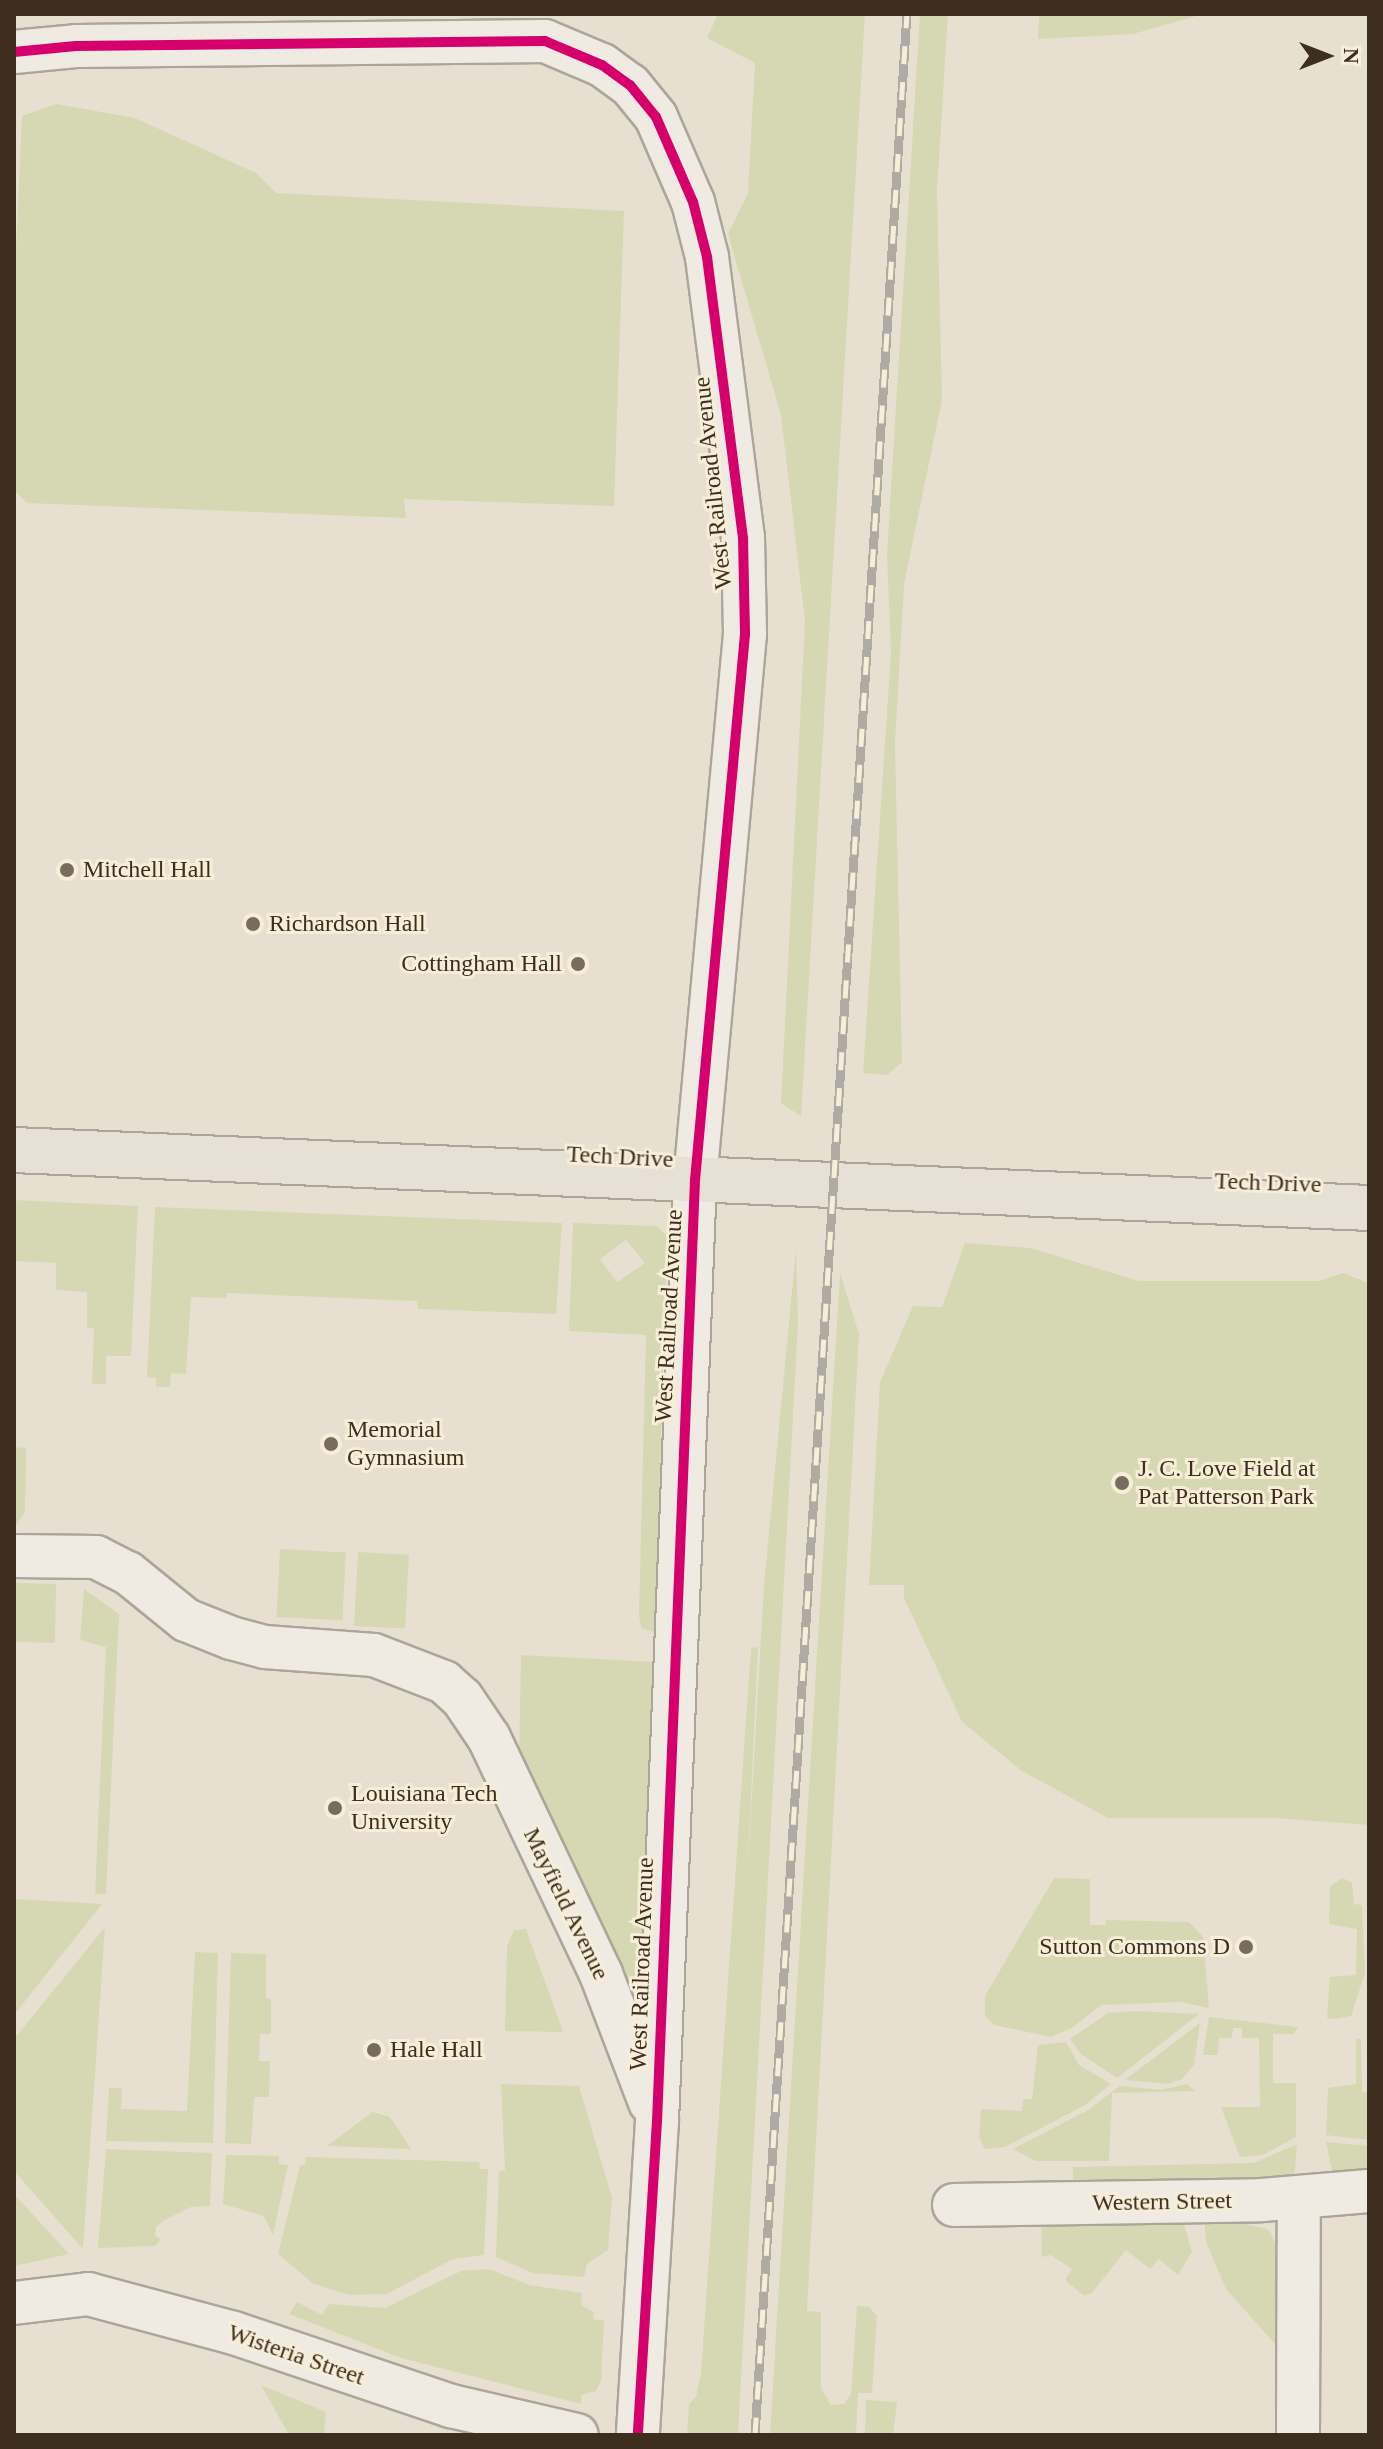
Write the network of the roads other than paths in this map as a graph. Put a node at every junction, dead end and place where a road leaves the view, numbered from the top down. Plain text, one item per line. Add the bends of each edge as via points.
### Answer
1 (509, 26) edge
2 (14, 52) edge
3 (14, 1150) edge
4 (695, 1180) junction
5 (1369, 1208) edge
6 (14, 1556) edge
7 (657, 2121) junction
8 (1369, 2191) edge
9 (1299, 2198) junction
10 (954, 2205) dead end
11 (14, 2303) edge
12 (577, 2435) edge
13 (638, 2435) edge
14 (1298, 2435) edge

1 - 2 street, West Railroad Avenue
1 - 4 street, West Railroad Avenue via 602,65 630,85 656,117 693,202 707,257 746,585
3 - 4 main road, Tech Drive
4 - 5 main road, Tech Drive
4 - 7 street, West Railroad Avenue
6 - 7 street, Mayfield Avenue via 96,1557 128,1573 186,1620 231,1638 265,1647 374,1655 444,1682 462,1698 489,1738 601,1974
7 - 13 street, West Railroad Avenue
8 - 9 street, Western Street
9 - 10 street, Western Street
9 - 14 street
11 - 12 street, Wisteria Street via 88,2294 234,2333 451,2406

